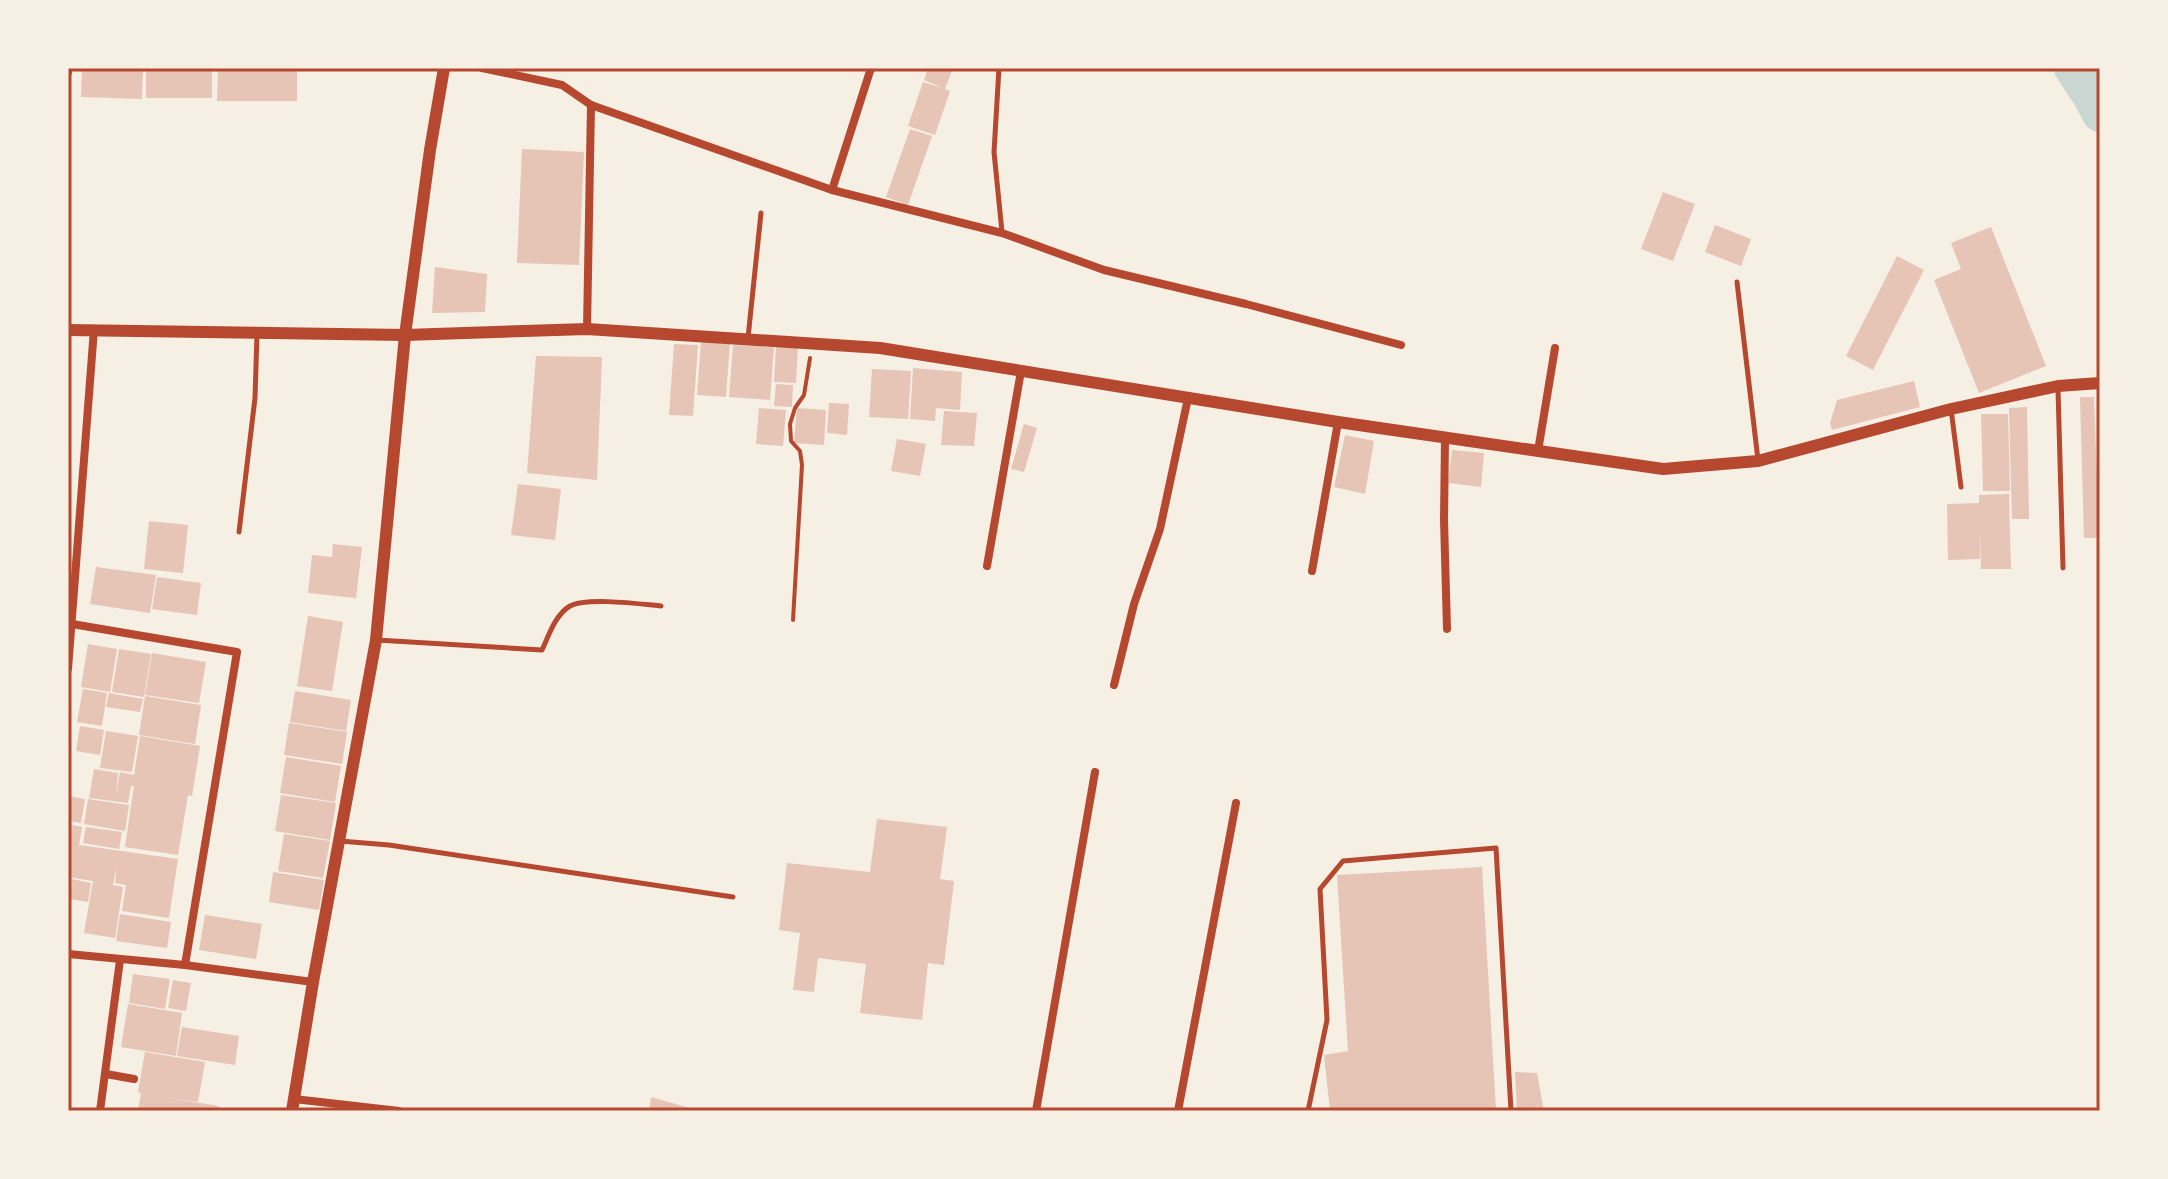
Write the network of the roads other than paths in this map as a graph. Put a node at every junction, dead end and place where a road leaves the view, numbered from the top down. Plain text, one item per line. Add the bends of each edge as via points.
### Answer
1 (444, 68) edge
2 (482, 68) edge
3 (871, 68) edge
4 (999, 68) edge
5 (591, 105) junction
6 (832, 190) junction
7 (761, 213) dead end
8 (1002, 233) junction
9 (1737, 282) dead end
10 (94, 329) junction
11 (587, 329) junction
12 (68, 330) edge
13 (257, 332) junction
14 (405, 335) junction
15 (748, 339) junction
16 (1401, 345) dead end
17 (1555, 348) dead end
18 (1021, 371) junction
19 (2100, 383) edge
20 (2058, 386) junction
21 (1188, 398) junction
22 (1951, 409) junction
23 (1338, 422) junction
24 (1445, 438) junction
25 (1538, 451) junction
26 (1758, 461) junction
27 (1961, 487) dead end
28 (239, 532) dead end
29 (987, 566) dead end
30 (2063, 568) dead end
31 (1312, 571) dead end
32 (661, 606) dead end
33 (72, 624) junction
34 (1447, 629) dead end
35 (376, 640) junction
36 (68, 669) edge
37 (1114, 685) dead end
38 (1095, 772) dead end
39 (1236, 803) dead end
40 (339, 841) junction
41 (733, 897) dead end
42 (68, 954) edge
43 (120, 960) junction
44 (185, 965) junction
45 (313, 982) junction
46 (106, 1074) junction
47 (134, 1079) dead end
48 (293, 1105) edge
49 (100, 1111) edge
50 (399, 1111) edge
51 (1036, 1111) edge
52 (1178, 1111) edge
53 (1308, 1111) edge
54 (1511, 1111) edge

1 - 14 street
2 - 5 street via 562,85
3 - 6 street
4 - 8 lane via 994,152
5 - 6 street
5 - 11 street
6 - 8 street
7 - 15 lane
8 - 16 street via 1104,270
9 - 26 lane
10 - 12 street
10 - 13 street
10 - 33 street
11 - 14 street
11 - 15 street
13 - 14 street
13 - 28 lane
14 - 35 street
15 - 18 street via 880,348
17 - 25 street
18 - 21 street
18 - 29 street
19 - 20 street
20 - 22 street
20 - 30 lane
21 - 23 street
21 - 37 street via 1160,529
22 - 26 street
22 - 27 lane
23 - 24 street
23 - 31 street
24 - 25 street
24 - 34 street
25 - 26 street via 1663,469
32 - 35 lane via 587,601 570,606 556,620 542,650
33 - 36 street
33 - 44 street via 237,652
35 - 40 street
38 - 51 street
39 - 52 street
40 - 41 lane
40 - 45 street
42 - 43 street
43 - 44 street
43 - 46 street
44 - 45 street
45 - 48 street
46 - 47 street
46 - 49 street
48 - 50 street
53 - 54 lane via 1327,1020 1320,889 1343,861 1496,848

